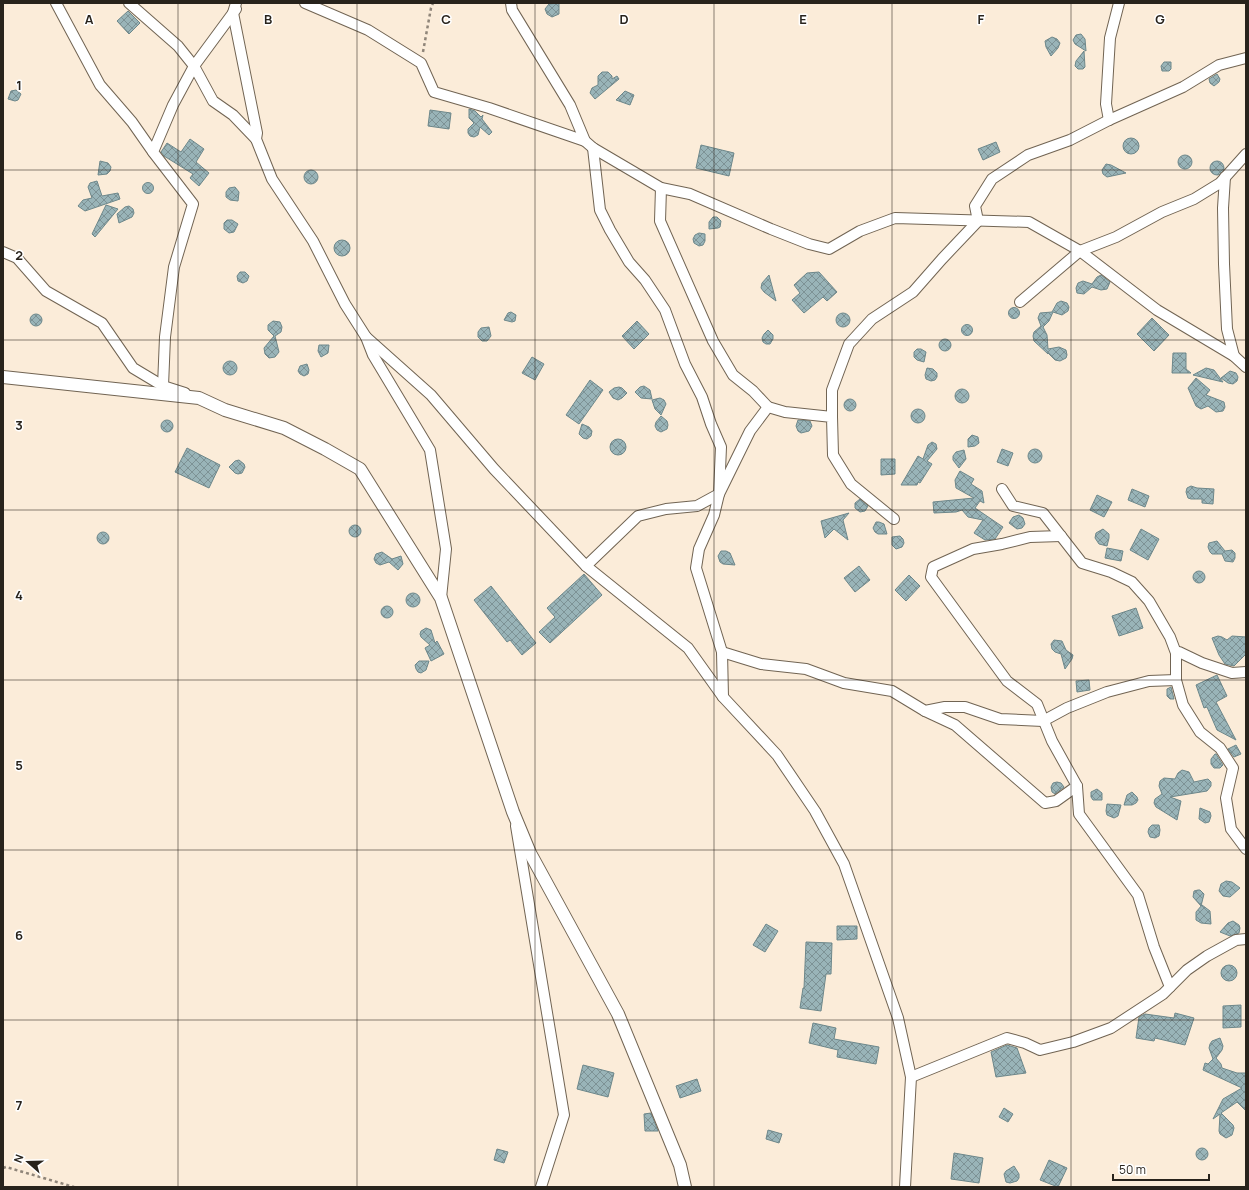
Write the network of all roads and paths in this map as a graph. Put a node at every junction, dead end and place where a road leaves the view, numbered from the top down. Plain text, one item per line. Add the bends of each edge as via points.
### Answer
1 (56, 3) edge
2 (129, 3) edge
3 (241, 3) edge
4 (305, 3) edge
5 (433, 3) edge
6 (511, 3) edge
7 (1119, 3) edge
8 (234, 8) edge
9 (1246, 58) edge
10 (421, 63) junction
11 (194, 66) junction
12 (1109, 120) junction
13 (256, 139) junction
14 (585, 141) junction
15 (593, 148) junction
16 (153, 152) junction
17 (1246, 154) edge
18 (1225, 177) junction
19 (661, 188) junction
20 (978, 221) junction
21 (1080, 251) junction
22 (3, 252) edge
23 (1020, 302) dead end
24 (366, 337) junction
25 (1234, 356) junction
26 (1246, 367) edge
27 (3, 378) edge
28 (163, 386) junction
29 (199, 398) junction
30 (768, 407) junction
31 (832, 417) junction
32 (1002, 489) dead end
33 (719, 494) junction
34 (894, 519) dead end
35 (1061, 536) junction
36 (586, 566) junction
37 (441, 598) junction
38 (722, 652) junction
39 (1176, 653) junction
40 (1246, 672) edge
41 (1176, 680) junction
42 (723, 697) junction
43 (925, 711) junction
44 (1043, 721) junction
45 (1077, 786) junction
46 (513, 812) junction
47 (1246, 849) edge
48 (1246, 939) edge
49 (1170, 987) junction
50 (911, 1077) junction
51 (3, 1168) edge
52 (74, 1187) edge
53 (541, 1187) edge
54 (685, 1187) edge
55 (905, 1187) edge

1 - 16 street via 100,85 132,122
2 - 11 street via 178,46
3 - 8 street
4 - 10 street via 368,30
5 - 10 path
6 - 14 street via 512,10 570,105
7 - 12 street via 1110,38 1106,104
8 - 11 street
8 - 13 street via 257,132
9 - 12 street via 1219,65 1183,87
10 - 14 street via 434,92
11 - 13 street via 213,101 233,115
11 - 16 street via 173,104
12 - 20 street via 1070,140 1028,155 992,179 975,206
13 - 24 street via 272,180 313,241 345,304
14 - 15 street
15 - 19 street
15 - 33 street via 600,210 629,262 665,310 721,447
16 - 28 street via 193,204 174,267 165,337
17 - 18 street
18 - 21 street via 1194,199 1162,212 1116,237
18 - 25 street via 1223,208 1227,330
19 - 20 street via 690,194 809,244 829,249 860,231 895,218
19 - 30 street via 660,222 714,341 733,375
20 - 21 street via 1029,222
20 - 31 street via 913,292 872,319 849,344 832,390
21 - 23 street
21 - 25 street via 1157,310
22 - 28 street via 17,258 46,291 102,323 133,368
24 - 36 street via 431,395 494,469
24 - 37 street via 373,355 430,450 446,549
25 - 26 street
27 - 29 street
28 - 29 street
29 - 37 street via 225,410 284,428 360,469
30 - 31 street via 785,412
30 - 33 street via 750,431
31 - 34 street via 832,455 851,484
32 - 35 street via 1013,506 1043,513
33 - 36 street via 697,506 666,509 638,516
33 - 38 street via 714,515 699,549 696,568
35 - 39 street via 1082,563 1132,582 1148,601 1170,637
35 - 44 street via 1030,537 973,549 933,567 931,577 1007,681 1037,704
36 - 42 street via 688,648
37 - 46 street
38 - 42 street
38 - 43 street via 761,664 806,669 844,683 892,690
39 - 40 street via 1232,673
39 - 41 street
41 - 44 street via 1149,681 1107,692
41 - 47 street via 1183,704 1200,732 1220,748 1233,768 1226,798 1231,829
42 - 50 street via 777,755 815,811 844,864 898,1018
43 - 44 street via 965,707 1000,719
43 - 45 street via 955,725 1044,803 1056,801
44 - 45 street
45 - 49 street via 1079,814 1138,895
46 - 53 street via 564,1115
46 - 54 street via 530,853 618,1014 680,1165
48 - 49 street via 1236,940 1208,956 1187,970
49 - 50 street via 1111,1028 1073,1042 1040,1050 1007,1038
50 - 55 street
51 - 52 path

